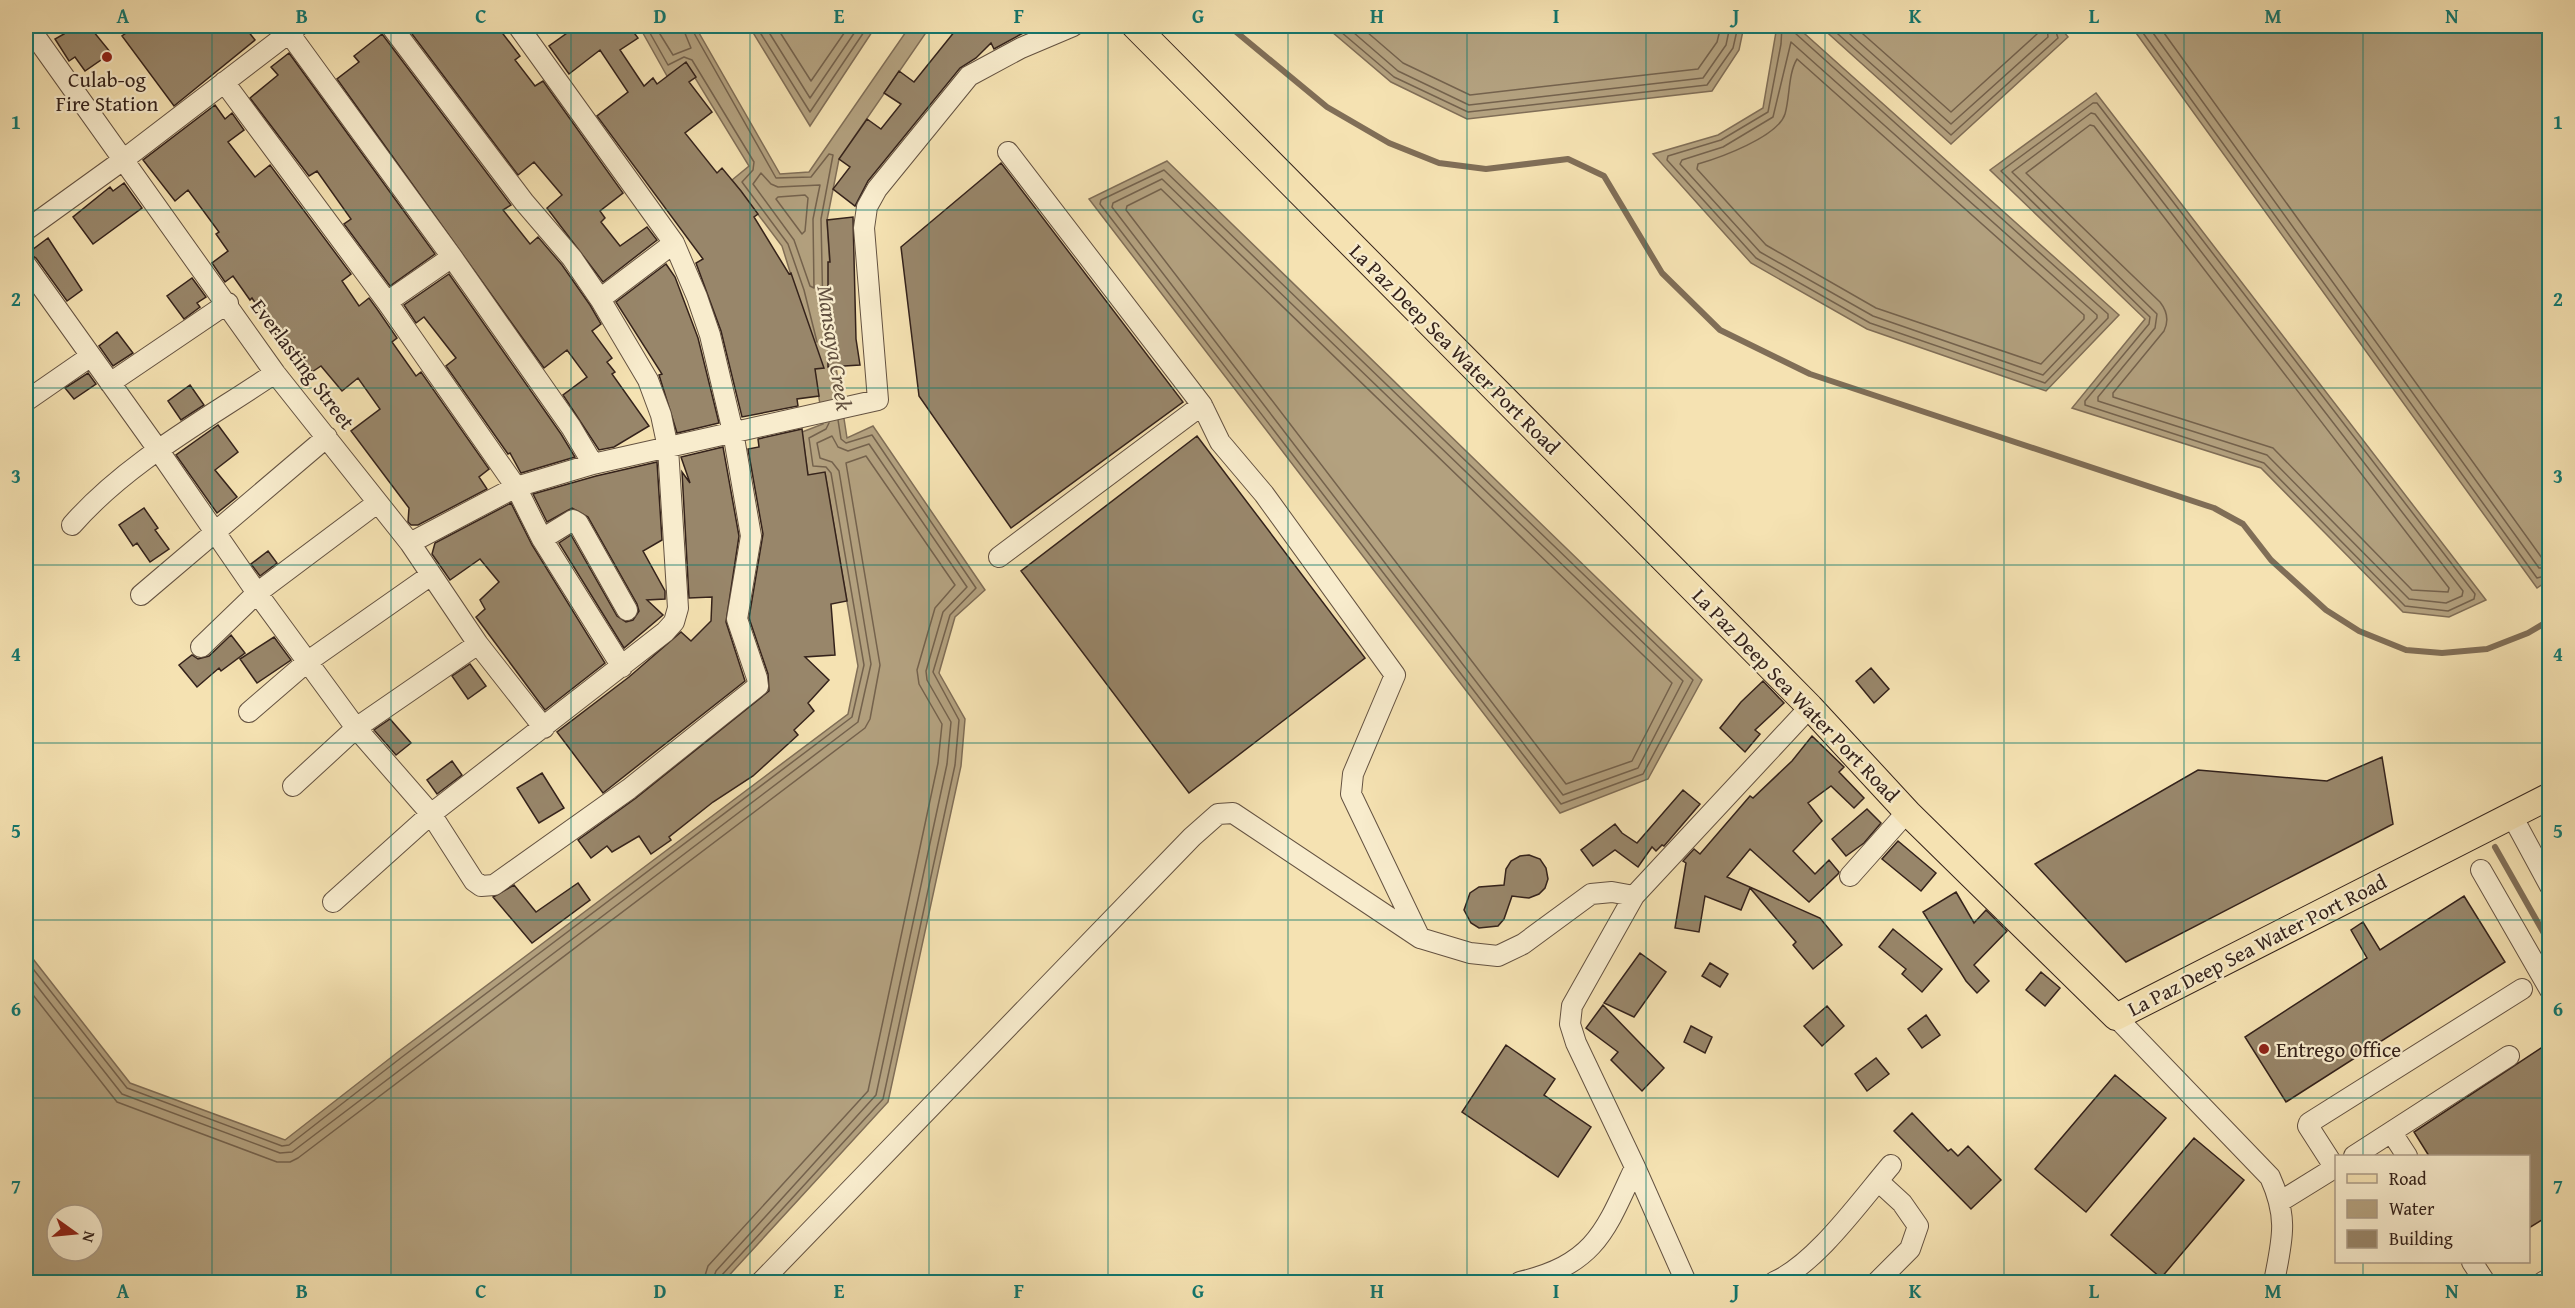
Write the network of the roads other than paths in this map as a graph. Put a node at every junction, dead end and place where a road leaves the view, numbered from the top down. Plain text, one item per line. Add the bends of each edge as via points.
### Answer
1 (28, 26) edge
2 (391, 26) edge
3 (518, 26) edge
4 (1073, 26) edge
5 (1135, 26) edge
6 (293, 29) edge
7 (224, 82) junction
8 (1008, 152) dead end
9 (123, 160) junction
10 (26, 230) edge
11 (674, 243) junction
12 (452, 257) junction
13 (26, 265) edge
14 (600, 299) junction
15 (387, 302) junction
16 (228, 303) junction
17 (91, 356) junction
18 (275, 373) junction
19 (110, 383) junction
20 (26, 400) edge
21 (1203, 405) junction
22 (732, 432) junction
23 (327, 437) junction
24 (668, 448) junction
25 (159, 451) junction
26 (593, 464) junction
27 (516, 487) junction
28 (377, 503) junction
29 (72, 525) dead end
30 (214, 531) junction
31 (542, 539) junction
32 (410, 543) junction
33 (999, 557) dead end
34 (431, 575) junction
35 (257, 593) junction
36 (141, 595) dead end
37 (627, 610) dead end
38 (478, 644) junction
39 (201, 647) dead end
40 (307, 662) junction
41 (622, 667) junction
42 (1810, 707) junction
43 (249, 711) dead end
44 (356, 728) junction
45 (544, 728) junction
46 (292, 786) dead end
47 (2550, 796) edge
48 (1907, 812) junction
49 (431, 814) junction
50 (2511, 814) junction
51 (2481, 870) dead end
52 (1850, 876) dead end
53 (2550, 886) edge
54 (1634, 896) junction
55 (333, 902) dead end
56 (1420, 938) junction
57 (2522, 989) dead end
58 (2550, 990) edge
59 (2116, 1017) junction
60 (2509, 1056) dead end
61 (2392, 1133) junction
62 (2356, 1155) edge
63 (2406, 1155) edge
64 (1891, 1164) dead end
65 (2335, 1166) edge
66 (1635, 1167) junction
67 (2335, 1169) edge
68 (1878, 1181) junction
69 (2281, 1202) junction
70 (2473, 1263) edge
71 (2550, 1278) edge
72 (1691, 1280) edge
73 (761, 1282) edge
74 (1520, 1282) edge
75 (1774, 1282) edge
76 (1877, 1282) edge
77 (2274, 1282) edge
78 (2485, 1282) edge
79 (2543, 1282) edge

1 - 9 street, Everlasting Street
2 - 14 street
3 - 11 street
4 - 22 street via 969,76 877,189 867,207 864,228 878,400
5 - 42 main road, La Paz Deep Sea Water Port Road
6 - 7 street
6 - 12 street
7 - 9 street
7 - 15 street
8 - 21 street
9 - 10 street
9 - 16 street, Everlasting Street
11 - 14 street
11 - 22 street via 710,335
12 - 15 street
12 - 26 street
13 - 17 street
14 - 24 street via 648,380 662,415
15 - 27 street
16 - 18 street, Everlasting Street
16 - 19 street
17 - 19 street
17 - 20 street
18 - 23 street, Everlasting Street
18 - 25 street
19 - 25 street
21 - 33 street
21 - 56 street via 1220,442 1264,494 1395,675 1353,774 1351,794
22 - 24 street
22 - 49 street via 751,536 737,619 758,686 628,789 494,885 482,886 474,881
23 - 28 street, Everlasting Street
23 - 30 street
24 - 26 street
24 - 41 street via 678,608 674,622 665,632
25 - 29 street via 91,503
25 - 30 street
26 - 27 street
27 - 31 street
27 - 32 street
28 - 32 street, Everlasting Street
28 - 35 street
30 - 35 street
30 - 36 street
31 - 37 street via 566,523 578,522
31 - 41 street
32 - 34 street, Everlasting Street
34 - 38 street, Everlasting Street
34 - 40 street
35 - 39 street
35 - 40 street
38 - 44 street
38 - 45 street, Everlasting Street
40 - 43 street
40 - 44 street
41 - 45 street
42 - 48 main road, La Paz Deep Sea Water Port Road
42 - 54 street
44 - 46 street
44 - 49 street
45 - 49 street
47 - 50 main road, La Paz Deep Sea Water Port Road
48 - 52 street
48 - 59 main road, La Paz Deep Sea Water Port Road
49 - 55 street
50 - 53 street
50 - 59 main road, La Paz Deep Sea Water Port Road
51 - 58 street
54 - 56 street via 1591,894 1523,944 1498,956 1470,953
54 - 66 street via 1572,1006 1570,1024
56 - 73 street via 1233,813 1218,814
57 - 65 street via 2309,1123
59 - 69 street via 2270,1177
60 - 61 street
61 - 62 street
61 - 63 street
64 - 68 street
66 - 72 street
66 - 74 street via 1607,1227 1590,1249 1566,1267
67 - 69 street
68 - 75 street via 1810,1256 1787,1277
68 - 76 street via 1902,1203 1918,1226 1910,1249
69 - 77 street via 2283,1244
70 - 78 street
71 - 79 street

